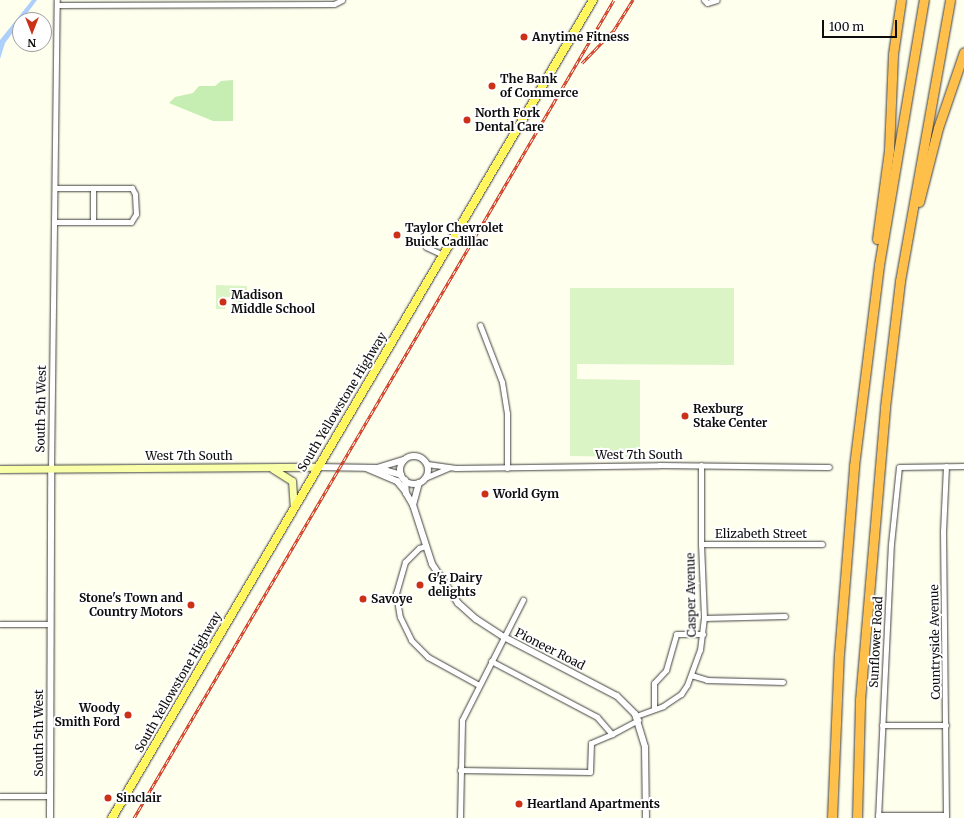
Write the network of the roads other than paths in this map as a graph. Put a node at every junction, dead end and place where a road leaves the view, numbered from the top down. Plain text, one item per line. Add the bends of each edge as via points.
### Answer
1 (342, 0) edge
2 (593, 0) edge
3 (704, 0) edge
4 (717, 0) edge
5 (900, 0) edge
6 (924, 0) edge
7 (950, 0) edge
8 (57, 2) edge
9 (964, 52) edge
10 (55, 188) junction
11 (93, 188) junction
12 (55, 222) junction
13 (93, 222) junction
14 (426, 247) dead end
15 (443, 255) junction
16 (900, 281) junction
17 (480, 326) dead end
18 (866, 364) junction
19 (404, 460) junction
20 (427, 464) junction
21 (701, 466) junction
22 (946, 466) junction
23 (964, 466) edge
24 (269, 467) junction
25 (317, 467) junction
26 (829, 467) dead end
27 (366, 468) junction
28 (377, 468) junction
29 (448, 468) junction
30 (507, 468) junction
31 (0, 469) edge
32 (51, 469) junction
33 (427, 476) junction
34 (403, 478) junction
35 (419, 483) junction
36 (406, 493) junction
37 (413, 505) junction
38 (294, 507) junction
39 (701, 544) junction
40 (822, 544) dead end
41 (426, 546) junction
42 (523, 600) dead end
43 (785, 616) dead end
44 (704, 618) junction
45 (0, 624) edge
46 (50, 624) junction
47 (703, 634) junction
48 (504, 637) junction
49 (491, 661) junction
50 (691, 675) junction
51 (783, 682) dead end
52 (479, 685) junction
53 (654, 709) junction
54 (637, 718) junction
55 (882, 725) junction
56 (946, 725) junction
57 (612, 734) junction
58 (460, 770) junction
59 (0, 796) edge
60 (50, 796) junction
61 (878, 817) edge
62 (946, 817) edge
63 (50, 818) edge
64 (112, 818) edge
65 (460, 818) edge
66 (646, 818) edge
67 (832, 818) edge
68 (857, 818) edge

1 - 8 street via 334,4
2 - 15 main road, South Yellowstone Highway
3 - 4 street
5 - 18 highway via 893,54 889,150 873,272
6 - 18 highway via 879,265
7 - 16 highway
8 - 10 street, South 5th West
9 - 16 highway via 933,144
10 - 11 street
10 - 12 street, South 5th West
11 - 13 street
11 - 13 street via 132,188 135,194 135,218 131,222
12 - 13 street
12 - 32 street, South 5th West
14 - 15 street
15 - 25 main road, South Yellowstone Highway
16 - 68 highway via 872,543 860,700
17 - 30 street via 502,382 507,413
18 - 67 highway via 845,563
19 - 20 street via 415,455
19 - 28 street, West 7th South
19 - 34 street via 400,466
20 - 29 street, West 7th South
20 - 33 street
21 - 26 street, West 7th South
21 - 30 street, West 7th South
21 - 39 street, Casper Avenue
22 - 23 street
22 - 55 street, Sunflower Road via 899,467 891,544
22 - 56 street, Countryside Avenue via 943,532
24 - 25 main road, West 7th South
24 - 32 main road, West 7th South
24 - 38 main road via 292,481
25 - 27 street, West 7th South
25 - 38 main road, South Yellowstone Highway
27 - 28 street, West 7th South
27 - 36 street via 397,481
28 - 34 street, West 7th South
29 - 30 street, West 7th South
29 - 33 street, West 7th South
31 - 32 main road, West 7th South
32 - 46 street, South 5th West
33 - 35 street
34 - 35 street via 411,484
34 - 36 street, Pioneer Road
35 - 37 street
36 - 37 street, Pioneer Road
37 - 41 street, Pioneer Road
38 - 64 main road, South Yellowstone Highway
39 - 40 street, Elizabeth Street
39 - 44 street, Casper Avenue
41 - 48 street, Pioneer Road via 438,574 451,595 476,620
41 - 52 street via 419,548 405,562 396,593 400,617 411,640 428,657
42 - 48 street
43 - 44 street
44 - 47 street, Casper Avenue
45 - 46 street
46 - 60 street, South 5th West
47 - 50 street, Casper Avenue
47 - 53 street via 676,634 666,670 654,683
48 - 49 street
48 - 54 street, Pioneer Road via 618,696
49 - 52 street
49 - 57 street via 597,717
50 - 51 street via 707,680
50 - 53 street, Casper Avenue via 681,694
52 - 58 street via 461,726
53 - 54 street, Casper Avenue
54 - 57 street, Casper Avenue
54 - 66 street, Pioneer Road via 645,747
55 - 56 street
55 - 61 street, Sunflower Road
56 - 62 street, Countryside Avenue
57 - 58 street, Casper Avenue via 591,743 590,772
58 - 65 street
59 - 60 street
60 - 63 street, South 5th West
61 - 62 street

